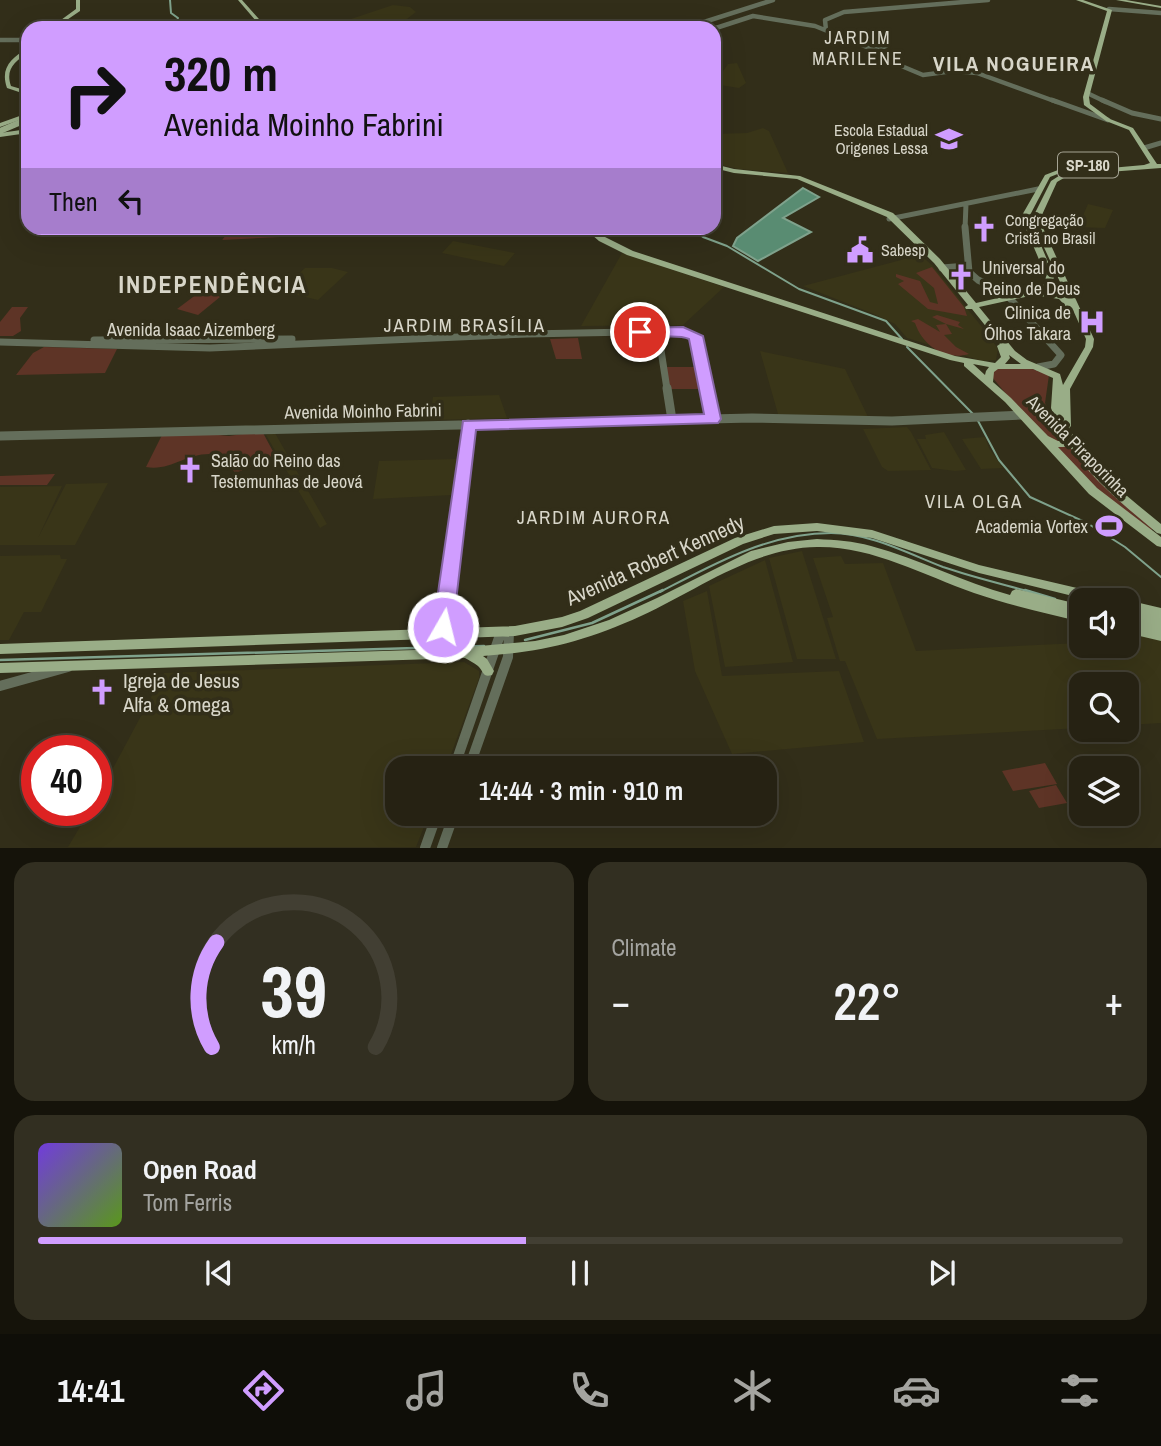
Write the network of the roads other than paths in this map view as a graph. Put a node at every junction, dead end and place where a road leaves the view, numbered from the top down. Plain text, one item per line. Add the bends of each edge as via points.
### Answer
1 (78, 0) edge
2 (84, 0) edge
3 (240, 0) edge
4 (773, 0) edge
5 (988, 0) edge
6 (1078, 0) edge
7 (1120, 0) edge
8 (1130, 0) edge
9 (1161, 6) edge
10 (1109, 9) junction
11 (1161, 13) edge
12 (64, 21) edge
13 (66, 21) edge
14 (257, 21) edge
15 (707, 21) edge
16 (721, 26) edge
17 (826, 30) junction
18 (849, 39) junction
19 (0, 41) edge
20 (21, 43) edge
21 (21, 50) edge
22 (21, 51) edge
23 (871, 51) junction
24 (0, 70) edge
25 (0, 86) edge
26 (21, 92) edge
27 (1087, 93) junction
28 (21, 94) edge
29 (1161, 119) edge
30 (1108, 120) junction
31 (21, 121) edge
32 (21, 121) edge
33 (1, 128) edge
34 (21, 130) edge
35 (1161, 143) edge
36 (1144, 148) junction
37 (1161, 160) edge
38 (1152, 162) junction
39 (1161, 166) edge
40 (1140, 168) junction
41 (721, 169) edge
42 (1037, 191) junction
43 (1049, 193) junction
44 (966, 204) junction
45 (956, 206) junction
46 (964, 213) junction
47 (892, 219) junction
48 (1039, 228) junction
49 (1029, 232) junction
50 (597, 235) edge
51 (967, 266) junction
52 (942, 268) junction
53 (1032, 293) junction
54 (1010, 297) junction
55 (970, 306) junction
56 (1082, 318) junction
57 (658, 331) junction
58 (181, 339) junction
59 (0, 340) edge
60 (166, 340) junction
61 (382, 340) junction
62 (161, 348) junction
63 (176, 348) junction
64 (953, 358) junction
65 (997, 366) junction
66 (1038, 367) junction
67 (989, 382) junction
68 (1021, 415) junction
69 (713, 419) junction
70 (672, 420) junction
71 (468, 425) junction
72 (1066, 430) junction
73 (1039, 435) junction
74 (0, 436) edge
75 (1073, 444) junction
76 (1161, 530) edge
77 (1161, 543) edge
78 (925, 551) junction
79 (931, 571) junction
80 (1011, 587) junction
81 (1069, 591) edge
82 (1069, 598) edge
83 (1069, 606) edge
84 (1139, 608) edge
85 (1161, 613) edge
86 (1069, 614) edge
87 (1139, 615) edge
88 (1161, 620) edge
89 (1139, 624) edge
90 (1161, 629) edge
91 (1139, 631) edge
92 (505, 632) junction
93 (442, 635) junction
94 (1161, 636) edge
95 (0, 649) edge
96 (510, 649) junction
97 (495, 650) junction
98 (468, 653) junction
99 (73, 666) junction
100 (0, 668) edge
101 (488, 671) junction
102 (0, 686) edge
103 (458, 756) edge
104 (473, 756) edge
105 (433, 826) edge
106 (435, 826) edge
107 (450, 826) edge
108 (443, 844) edge
109 (425, 848) edge

1 - 12 main road via 78,10
2 - 13 main road via 82,10
3 - 14 main road
4 - 15 street
5 - 17 street via 844,12 825,20
6 - 10 main road
7 - 8 main road
7 - 9 main road
8 - 9 main road
10 - 11 street
10 - 27 main road
16 - 17 street via 753,16
17 - 18 street
18 - 23 street
18 - 23 street via 886,48
19 - 20 street
21 - 24 main road
22 - 26 main road via 5,76 9,87
23 - 30 street via 923,75 977,73
25 - 28 main road
27 - 29 street via 1132,113
27 - 30 main road via 1090,108
30 - 36 main road via 1131,130
31 - 33 main road, bridge
32 - 33 main road
33 - 34 main road
35 - 36 street
36 - 38 main road
37 - 38 main road, SP-180
38 - 40 main road
38 - 42 main road, SP-180 via 1064,168 1046,176
39 - 40 main road, SP-180
40 - 43 main road, SP-180 via 1068,173 1055,179
41 - 47 main road via 796,178
42 - 43 street
42 - 44 street
42 - 49 main road via 1025,217
43 - 48 main road, SP-180 via 1037,217
44 - 45 street
44 - 46 street
45 - 46 street
45 - 47 street
46 - 51 street
47 - 52 main road
47 - 55 main road
48 - 49 main road
48 - 56 main road, Avenida Piraporinha
49 - 53 main road via 1051,280
50 - 64 main road via 631,253
51 - 52 street
51 - 54 street via 976,279
52 - 55 main road
53 - 54 main road
53 - 56 main road via 1062,296
54 - 55 main road
54 - 66 street via 1061,355 1054,365
55 - 65 main road via 1005,352 1006,358
55 - 66 main road via 1015,356
56 - 72 main road, Avenida Piraporinha via 1091,342 1065,389
57 - 61 street, Avenida Isaac Aizemberg
57 - 69 street, Avenida Isaac Aizemberg via 695,336
57 - 70 street
58 - 60 street, Avenida Isaac Aizemberg
58 - 61 street, Avenida Isaac Aizemberg
58 - 63 street
59 - 60 street, Avenida Isaac Aizemberg
59 - 62 street, Avenida Isaac Aizemberg
60 - 62 street
61 - 63 street, Avenida Isaac Aizemberg
62 - 63 street, Avenida Isaac Aizemberg
64 - 65 main road
64 - 67 main road, Avenida Piraporinha
65 - 66 main road
65 - 67 main road via 989,373
66 - 72 main road, Avenida Piraporinha via 1058,378 1055,405
67 - 68 main road, Avenida Piraporinha
68 - 69 street, Avenida Moinho Fabrini via 851,422
68 - 73 main road, Avenida Piraporinha
69 - 70 street, Avenida Moinho Fabrini
70 - 71 street, Avenida Moinho Fabrini
71 - 74 street, Avenida Moinho Fabrini
71 - 93 street
72 - 75 main road, Avenida Piraporinha
73 - 75 main road via 1057,444
73 - 77 main road, Avenida Piraporinha via 1093,491
75 - 76 main road, Avenida Piraporinha
78 - 80 main road
78 - 81 main road, Avenida Robert Kennedy
78 - 92 main road, Avenida Robert Kennedy via 841,528 774,530 739,541 584,615
79 - 80 main road
79 - 86 main road, Avenida Robert Kennedy via 986,592
79 - 96 main road, Avenida Robert Kennedy via 858,546 802,543 755,554 587,633
80 - 82 main road
80 - 83 main road
84 - 85 main road
87 - 88 main road
89 - 90 main road
91 - 94 main road
92 - 93 main road, Avenida Robert Kennedy
92 - 96 street
92 - 97 street
93 - 95 main road, Avenida Robert Kennedy
96 - 97 main road, Avenida Robert Kennedy
96 - 104 street
97 - 98 main road, Avenida Robert Kennedy
97 - 101 street
98 - 99 main road, Avenida Robert Kennedy
98 - 101 main road
99 - 100 main road, Avenida Robert Kennedy
99 - 102 street, Avenida Robert Kennedy
101 - 103 street
105 - 109 street
106 - 108 street via 434,838
107 - 108 street

